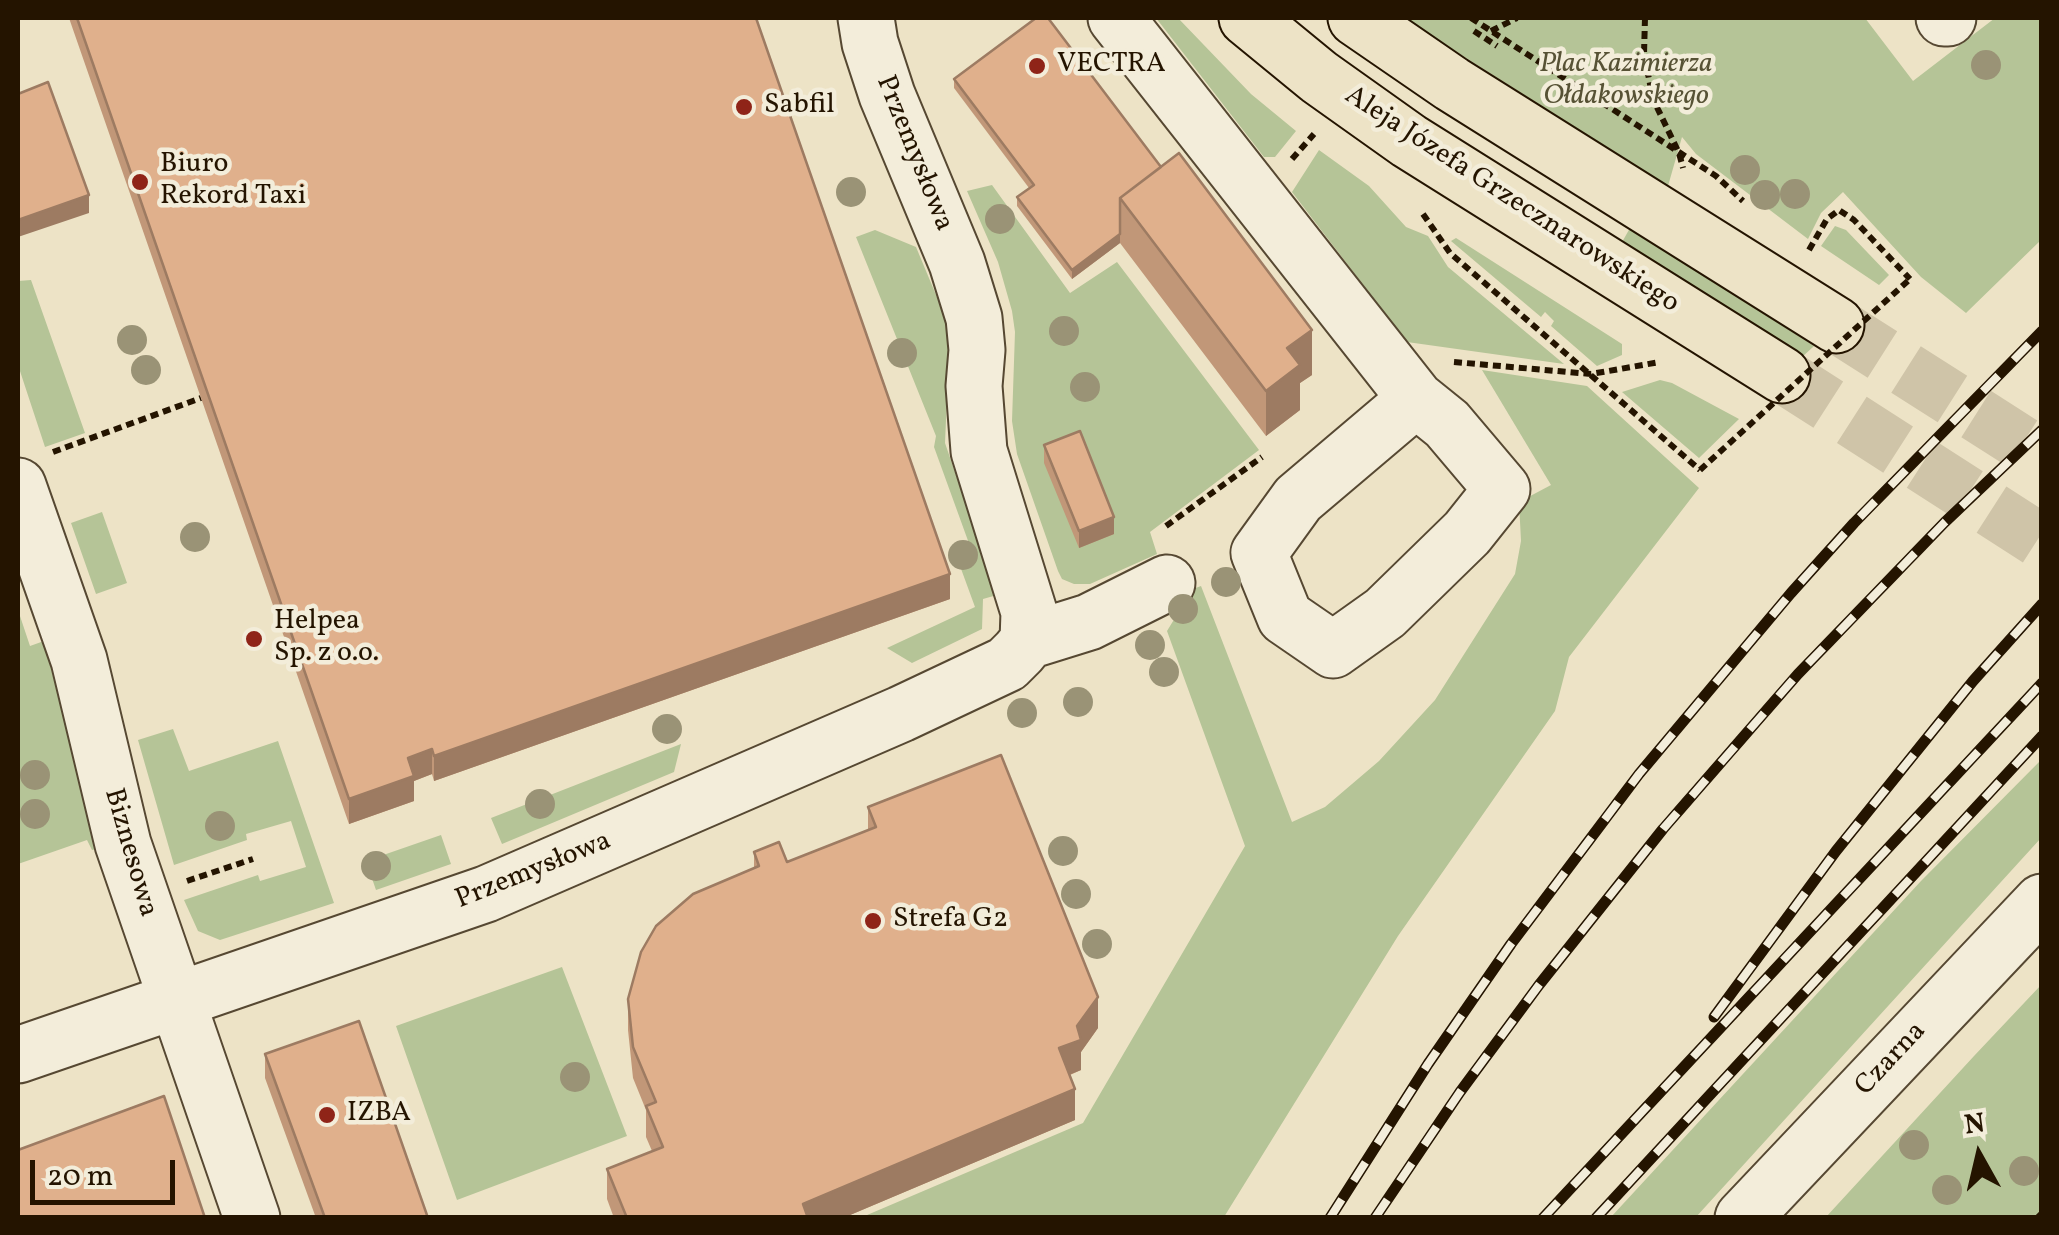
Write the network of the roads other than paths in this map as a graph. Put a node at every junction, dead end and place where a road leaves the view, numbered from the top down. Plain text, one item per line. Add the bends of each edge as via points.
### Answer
1 (866, 18) edge
2 (1116, 18) edge
3 (1247, 18) edge
4 (1356, 18) edge
5 (1836, 326) tunnel mouth
6 (1782, 375) tunnel mouth
7 (1416, 399) junction
8 (30, 471) edge
9 (1167, 583) dead end
10 (1028, 640) junction
11 (2042, 902) edge
12 (176, 1000) junction
13 (18, 1056) edge
14 (252, 1218) edge
15 (1743, 1218) edge

1 - 10 street, Przemysłowa via 886,95 958,263 974,318 979,451 1026,598
2 - 7 street
3 - 6 main road, Aleja Józefa Grzecznarowskiego via 1410,141
4 - 5 main road
7 - 7 street via 1502,488 1467,533 1385,613 1332,650 1285,618 1259,553 1298,500
8 - 12 street, Biznesowa via 123,844
9 - 10 street, Przemysłowa via 1089,622
10 - 12 street, Przemysłowa via 1007,664 985,675 589,851 486,894
11 - 15 street, Czarna
12 - 13 street, Przemysłowa
12 - 14 street, Biznesowa

